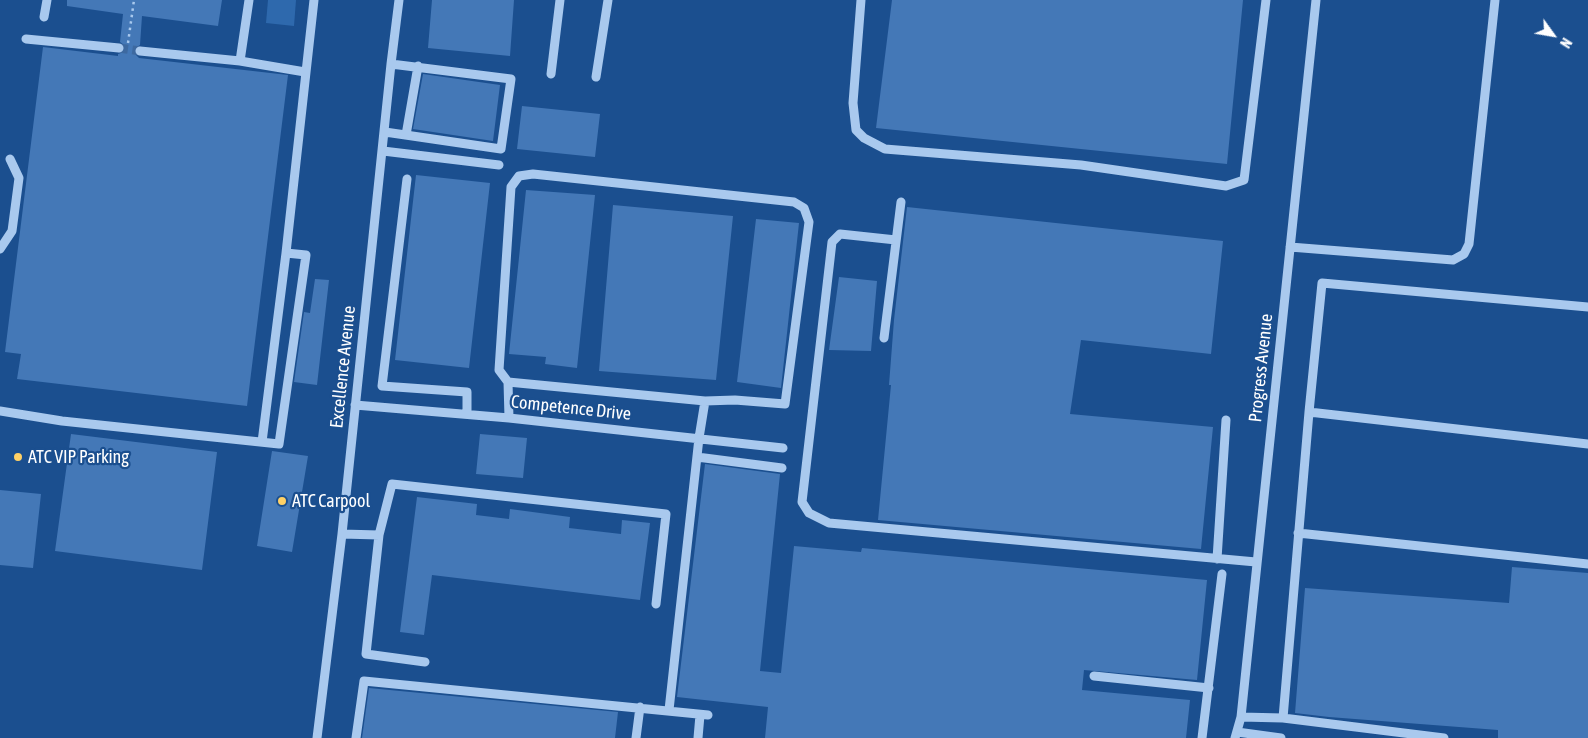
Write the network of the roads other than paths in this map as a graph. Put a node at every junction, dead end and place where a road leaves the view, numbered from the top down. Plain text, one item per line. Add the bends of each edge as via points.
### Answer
1 (47, 0) edge
2 (249, 0) edge
3 (314, 0) edge
4 (399, 0) edge
5 (560, 0) edge
6 (608, 0) edge
7 (861, 0) edge
8 (1266, 0) edge
9 (1316, 0) edge
10 (1495, 0) edge
11 (44, 17) dead end
12 (26, 38) dead end
13 (123, 48) tunnel mouth
14 (140, 51) tunnel mouth
15 (240, 61) junction
16 (391, 64) junction
17 (418, 66) junction
18 (306, 72) junction
19 (551, 74) dead end
20 (596, 77) dead end
21 (385, 132) junction
22 (406, 135) junction
23 (383, 151) junction
24 (10, 159) dead end
25 (499, 165) dead end
26 (407, 180) dead end
27 (901, 202) dead end
28 (896, 240) junction
29 (1290, 247) junction
30 (0, 249) edge
31 (286, 253) junction
32 (1588, 308) edge
33 (884, 338) dead end
34 (508, 382) junction
35 (706, 401) junction
36 (355, 405) junction
37 (0, 411) edge
38 (1309, 412) junction
39 (467, 414) junction
40 (509, 418) junction
41 (1226, 420) dead end
42 (699, 438) junction
43 (262, 442) junction
44 (1588, 444) edge
45 (783, 448) dead end
46 (697, 457) junction
47 (782, 468) dead end
48 (1298, 532) junction
49 (342, 534) junction
50 (380, 536) junction
51 (1217, 558) junction
52 (1256, 562) junction
53 (1588, 564) edge
54 (1222, 574) dead end
55 (656, 604) dead end
56 (425, 662) dead end
57 (1094, 676) dead end
58 (1209, 688) junction
59 (640, 707) junction
60 (669, 710) junction
61 (1241, 717) junction
62 (1283, 718) junction
63 (1236, 735) edge
64 (316, 738) edge
65 (356, 738) edge
66 (636, 738) edge
67 (698, 738) edge
68 (1202, 738) edge
69 (1282, 738) edge
70 (1444, 738) edge

1 - 11 street
2 - 15 street
3 - 18 street
4 - 16 street, Excellence Avenue
5 - 19 street
6 - 20 street
7 - 8 street via 853,103 856,130 884,150 1082,165 1226,186 1244,180
9 - 29 street, Progress Avenue
10 - 29 street via 1469,244 1464,254 1454,260
12 - 13 street
14 - 15 street
15 - 18 street
16 - 17 street
16 - 21 street, Excellence Avenue
17 - 22 street
17 - 22 street via 511,78 501,149
18 - 31 street
21 - 22 street
21 - 23 street, Excellence Avenue
23 - 25 street
23 - 36 street, Excellence Avenue
24 - 30 street via 19,178 12,231
26 - 39 street via 382,386 467,392
27 - 28 street
28 - 33 street
28 - 51 street via 840,234 832,242 802,502 809,513 829,522
29 - 52 street, Progress Avenue
31 - 43 street
31 - 43 street via 306,255 279,444
32 - 38 street via 1322,283
34 - 35 street
34 - 35 street via 499,370 500,340 511,187 519,176 533,174 794,202 804,208 809,222 785,404
34 - 40 street
35 - 42 street
36 - 39 street, Competence Drive
36 - 49 street, Excellence Avenue
37 - 43 street via 62,421
38 - 44 street
38 - 48 street
39 - 40 street, Competence Drive
40 - 42 street, Competence Drive
41 - 51 street
42 - 45 street, Competence Drive
42 - 46 street
46 - 47 street
46 - 60 street
48 - 53 street
48 - 62 street
49 - 50 street
49 - 64 street, Excellence Avenue
50 - 55 street via 392,484 666,514
50 - 56 street via 366,654
51 - 52 street
52 - 61 street, Progress Avenue
54 - 58 street
57 - 58 street
58 - 68 street
59 - 60 street
59 - 65 street via 364,681
59 - 66 street
60 - 67 street via 704,715
61 - 62 street
61 - 63 street, Progress Avenue
62 - 70 street
63 - 69 street

